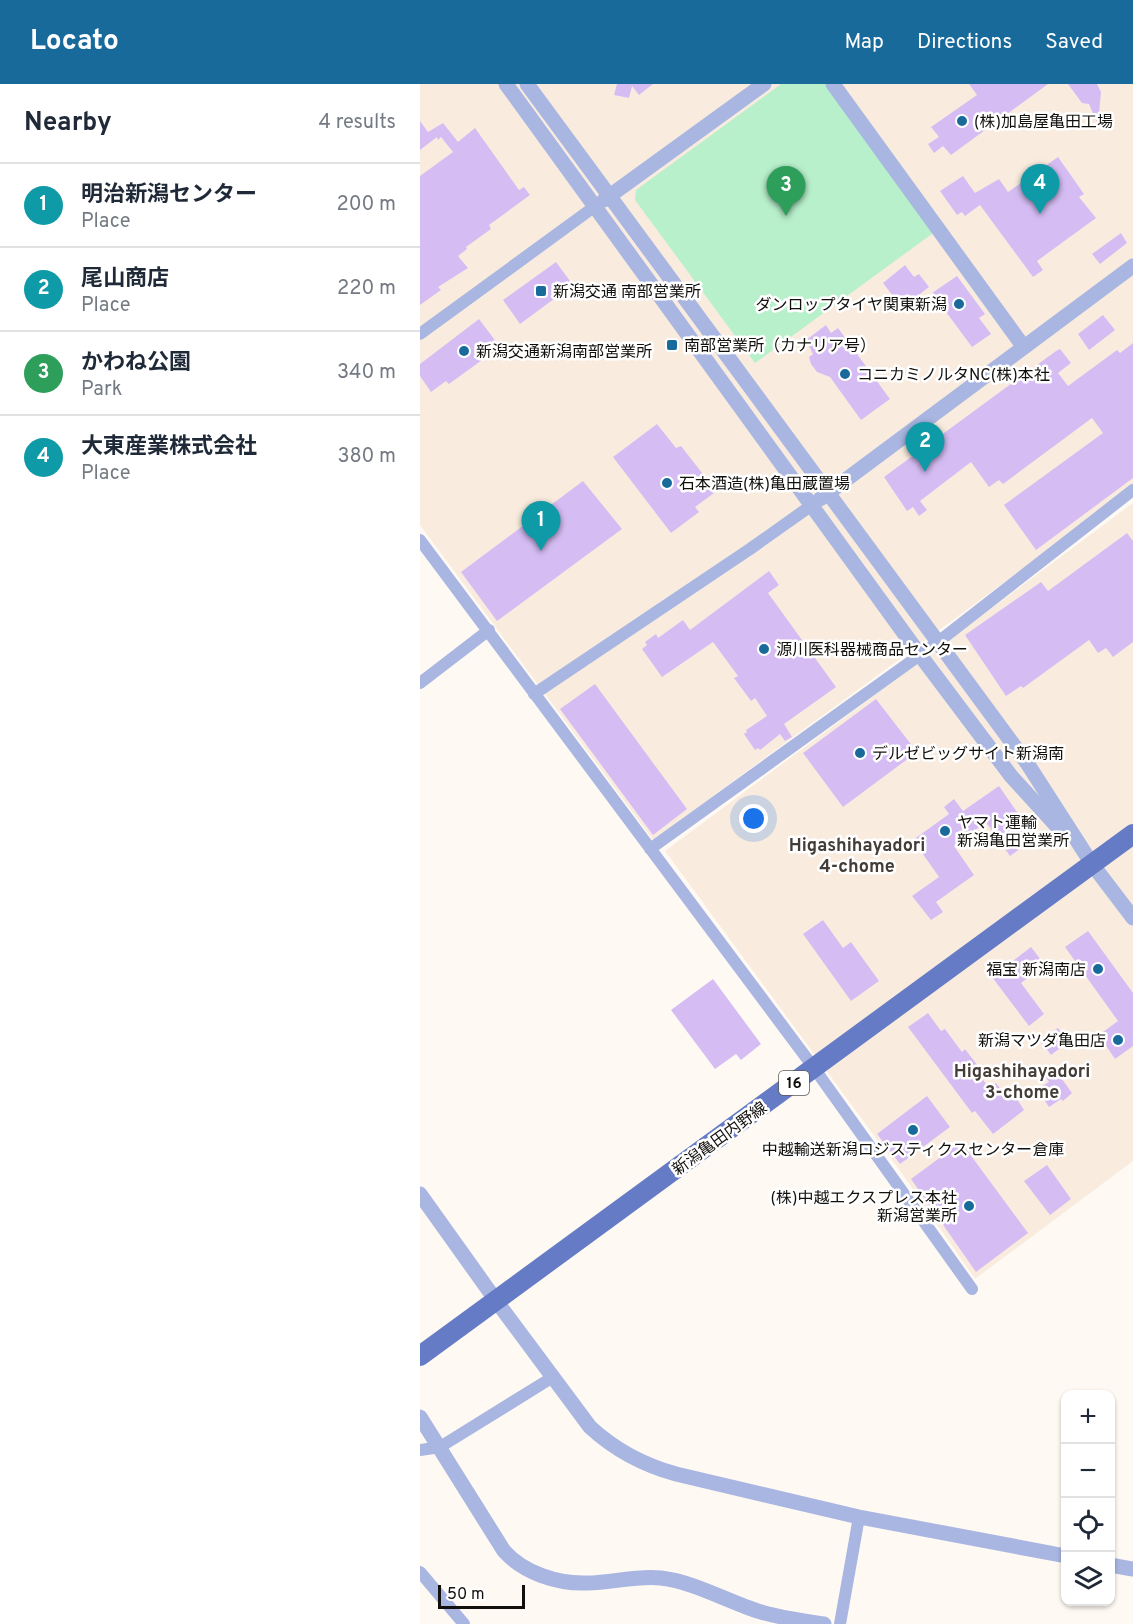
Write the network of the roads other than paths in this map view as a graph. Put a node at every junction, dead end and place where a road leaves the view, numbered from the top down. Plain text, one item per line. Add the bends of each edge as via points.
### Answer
1 (506, 84) edge
2 (527, 84) edge
3 (764, 84) edge
4 (833, 84) edge
5 (610, 195) junction
6 (594, 207) junction
7 (1133, 266) edge
8 (420, 334) edge
9 (1023, 346) junction
10 (1133, 490) edge
11 (829, 493) junction
12 (812, 505) junction
13 (420, 540) edge
14 (489, 630) junction
15 (938, 642) junction
16 (920, 656) junction
17 (420, 683) edge
18 (534, 694) junction
19 (1133, 834) edge
20 (650, 849) junction
21 (1092, 864) junction
22 (1133, 918) edge
23 (814, 1068) junction
24 (420, 1194) edge
25 (972, 1289) dead end
26 (497, 1302) junction
27 (420, 1356) edge
28 (553, 1377) junction
29 (420, 1417) edge
30 (440, 1447) junction
31 (420, 1450) edge
32 (859, 1517) junction
33 (1061, 1555) edge
34 (1115, 1566) edge
35 (1133, 1569) edge
36 (420, 1572) edge
37 (807, 1623) edge
38 (464, 1624) edge
39 (824, 1624) edge
40 (840, 1624) edge

1 - 6 street
2 - 5 street
3 - 5 street
4 - 9 street
5 - 6 street
5 - 11 street
6 - 8 street
6 - 12 street
7 - 9 street
9 - 11 street
10 - 15 street
11 - 12 street
11 - 15 street
12 - 16 street
12 - 18 street
13 - 14 street
14 - 17 street
14 - 18 street
15 - 16 street
15 - 21 street via 1026,763
16 - 20 street
16 - 21 street via 1011,776
18 - 20 street
19 - 21 main road, 新潟亀田内野線 / 16
20 - 23 street
21 - 22 street
21 - 23 main road, 新潟亀田内野線 / 16
23 - 25 street
23 - 26 main road, 新潟亀田内野線 / 16
24 - 26 street
26 - 27 main road, 新潟亀田内野線 / 16
26 - 28 street
28 - 30 street
28 - 32 street via 590,1427 631,1457 676,1474
29 - 30 street
30 - 31 street
30 - 37 street via 504,1551 530,1571 586,1583 660,1578 762,1613
32 - 33 street
32 - 40 street
34 - 35 street
36 - 38 street
37 - 39 street

